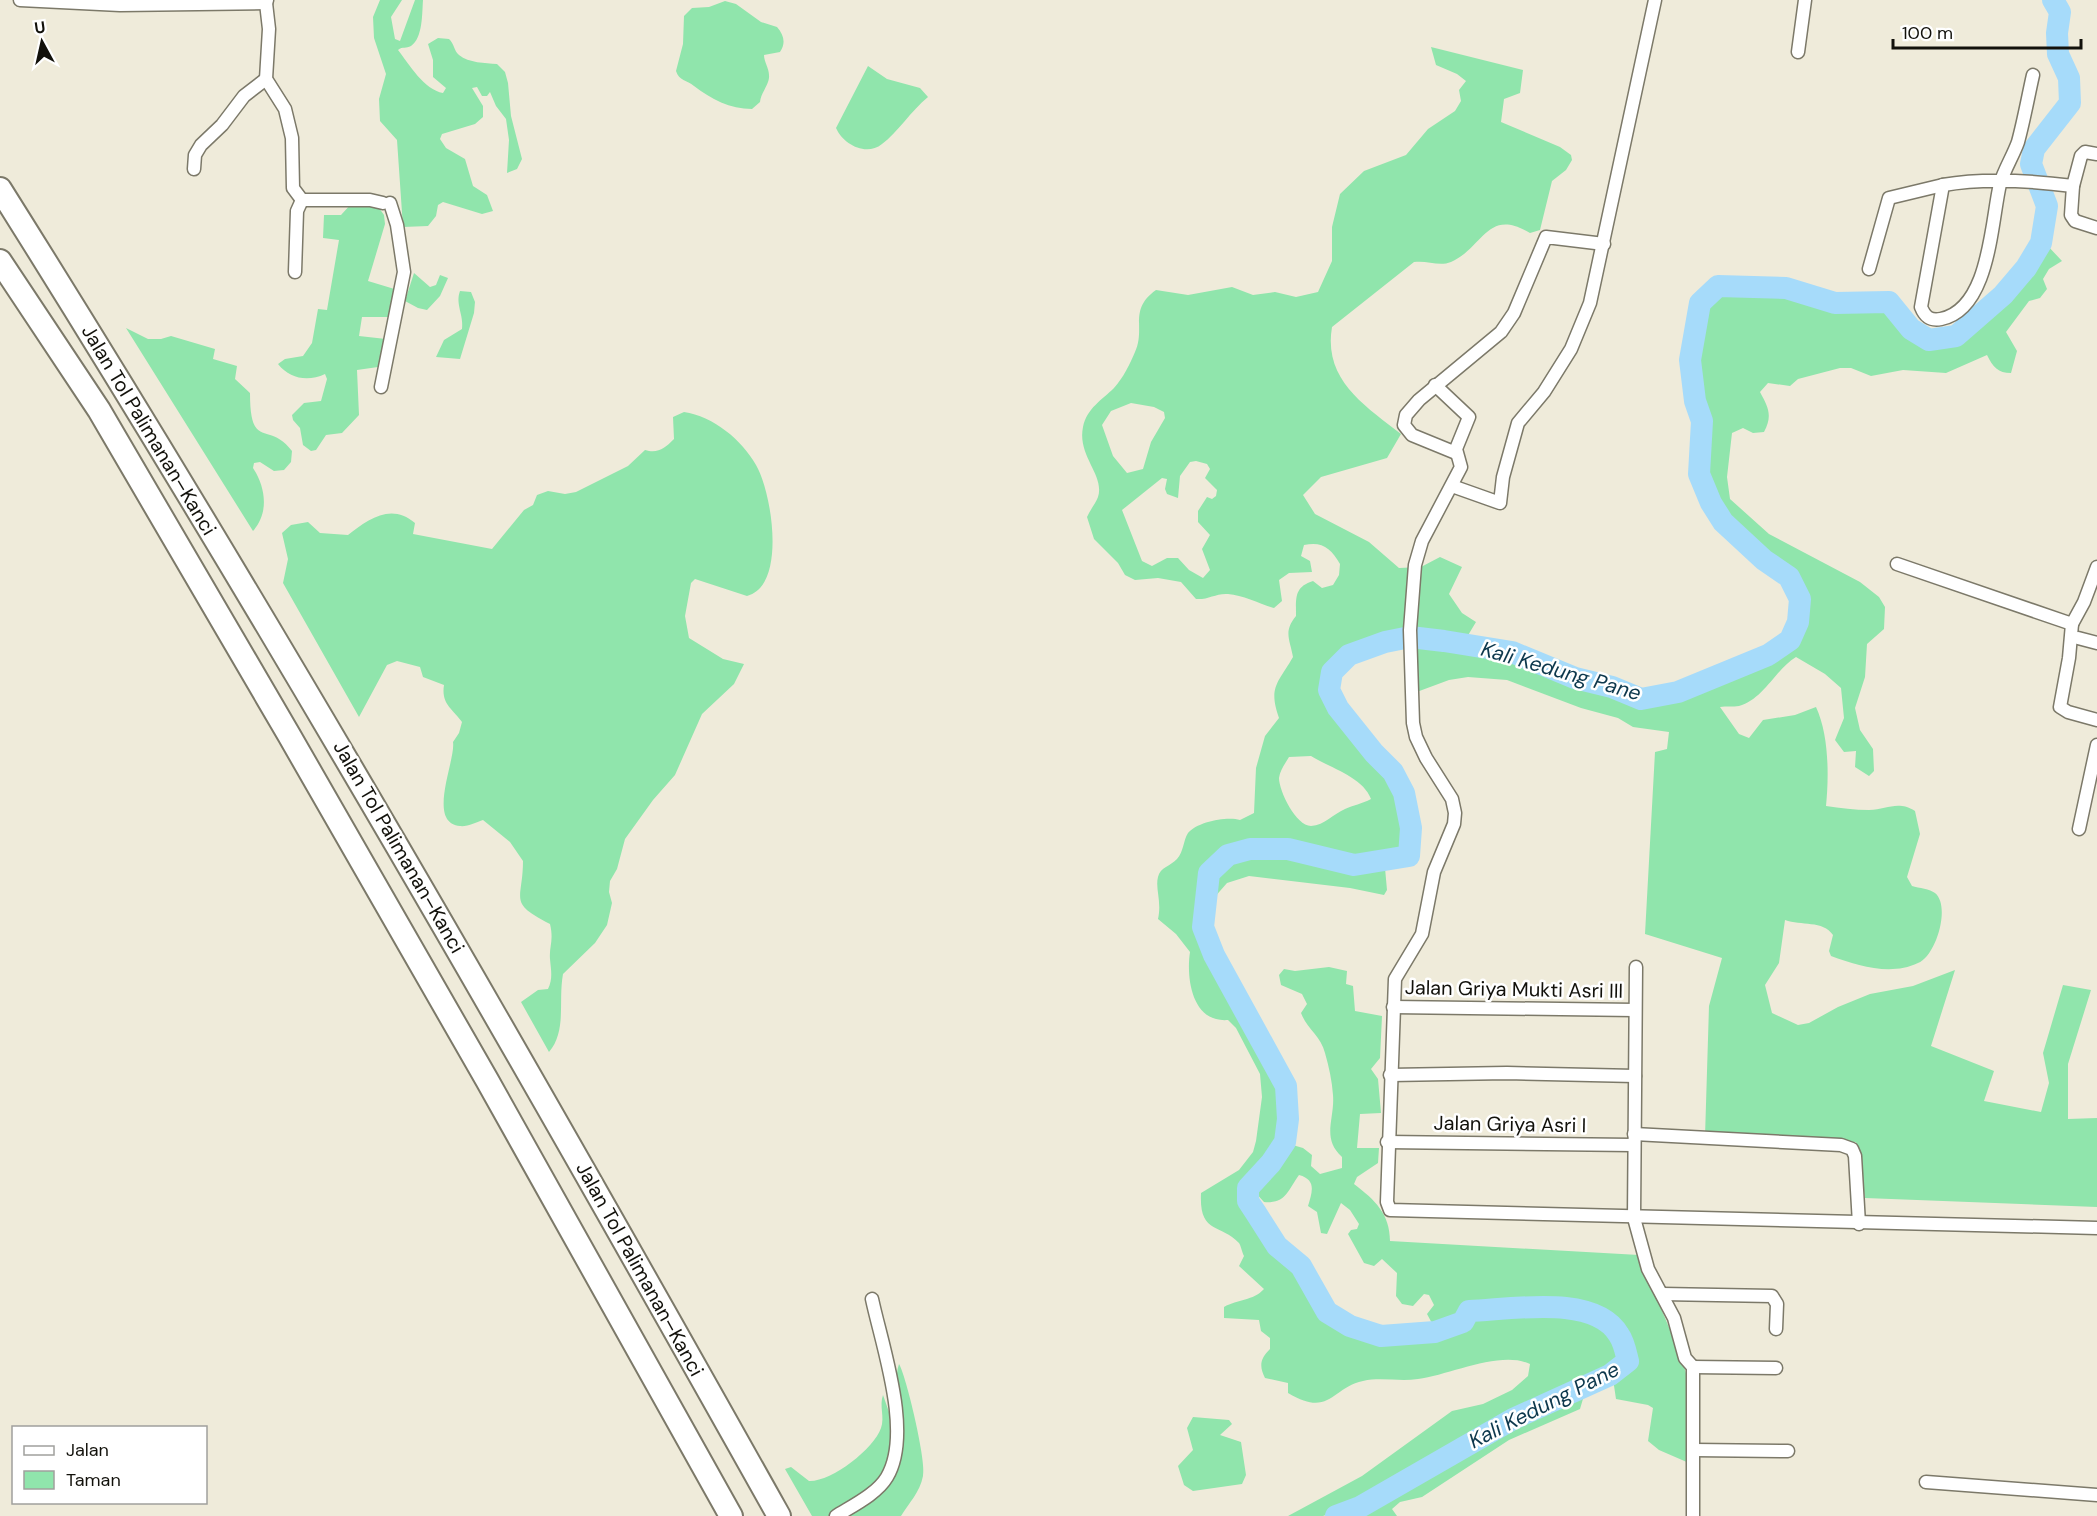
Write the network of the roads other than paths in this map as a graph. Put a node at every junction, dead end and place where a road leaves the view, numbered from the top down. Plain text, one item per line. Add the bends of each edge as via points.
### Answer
1 (20, 0) edge
2 (1805, 0) edge
3 (1653, 1) edge
4 (131, 2) edge
5 (266, 2) edge
6 (1798, 52) dead end
7 (2033, 75) dead end
8 (266, 79) junction
9 (2097, 154) edge
10 (194, 169) dead end
11 (2001, 183) junction
12 (1943, 185) junction
13 (2069, 186) junction
14 (0, 189) edge
15 (302, 200) junction
16 (2097, 228) edge
17 (1604, 244) junction
18 (0, 261) edge
19 (1869, 269) dead end
20 (295, 272) dead end
21 (1435, 385) junction
22 (381, 387) dead end
23 (1456, 453) junction
24 (1452, 486) junction
25 (1897, 564) dead end
26 (2097, 567) edge
27 (2072, 624) junction
28 (2078, 638) dead end
29 (2097, 644) edge
30 (2097, 720) edge
31 (2097, 745) edge
32 (2079, 829) dead end
33 (1636, 967) dead end
34 (1393, 1007) junction
35 (1635, 1010) junction
36 (1390, 1075) junction
37 (1635, 1076) junction
38 (1633, 1140) junction
39 (1387, 1142) junction
40 (1634, 1218) junction
41 (1859, 1224) junction
42 (2097, 1228) edge
43 (1662, 1294) junction
44 (872, 1299) dead end
45 (1776, 1329) dead end
46 (1693, 1367) junction
47 (1776, 1368) dead end
48 (1694, 1450) junction
49 (1788, 1451) dead end
50 (1926, 1482) dead end
51 (2097, 1495) edge
52 (731, 1516) edge
53 (779, 1516) edge
54 (836, 1516) edge
55 (1693, 1516) edge

1 - 4 street
2 - 6 street
3 - 17 street
4 - 5 street
5 - 8 street
7 - 11 street via 2018,143
8 - 10 street via 244,96 201,145
8 - 15 street via 285,109 292,138 293,188
9 - 13 street via 2085,152 2081,156
11 - 12 street
11 - 12 street via 1982,274 1964,306 1952,317 1936,320 1929,319 1921,307
11 - 13 street via 2022,180
12 - 19 street via 1887,200
13 - 16 street via 2071,215
14 - 53 highway, Jalan Tol Palimanan–Kanci via 126,389 517,1049
15 - 20 street via 297,211
15 - 22 street via 386,203 397,225 404,272
17 - 21 street via 1546,237 1514,313 1501,332
17 - 24 street via 1580,330 1544,392 1518,423 1500,503
18 - 52 highway, Jalan Tol Palimanan–Kanci via 99,410 283,725
21 - 23 street via 1469,415
21 - 23 street via 1410,409 1404,425 1412,435
23 - 24 street via 1461,467
24 - 34 street via 1422,541 1415,565 1410,659 1416,737 1449,793 1454,824 1434,872 1422,934 1395,979
25 - 27 street
26 - 27 street
27 - 30 street via 2060,707
28 - 29 street
31 - 32 street
33 - 35 street
34 - 35 street, Jalan Griya Mukti Asri III
34 - 36 street
35 - 37 street
36 - 37 street
36 - 39 street
37 - 38 street
38 - 39 street, Jalan Griya Asri I
38 - 40 street
38 - 41 street, Jalan Griya Asri I via 1841,1145 1852,1149
39 - 40 street via 1387,1202 1390,1210 1396,1212
40 - 41 street
40 - 43 street via 1648,1269
41 - 42 street
43 - 45 street via 1772,1296 1777,1304
43 - 46 street via 1674,1318 1682,1352
44 - 54 street via 894,1400 895,1457 886,1479
46 - 47 street
46 - 48 street
48 - 49 street
48 - 55 street
50 - 51 street

